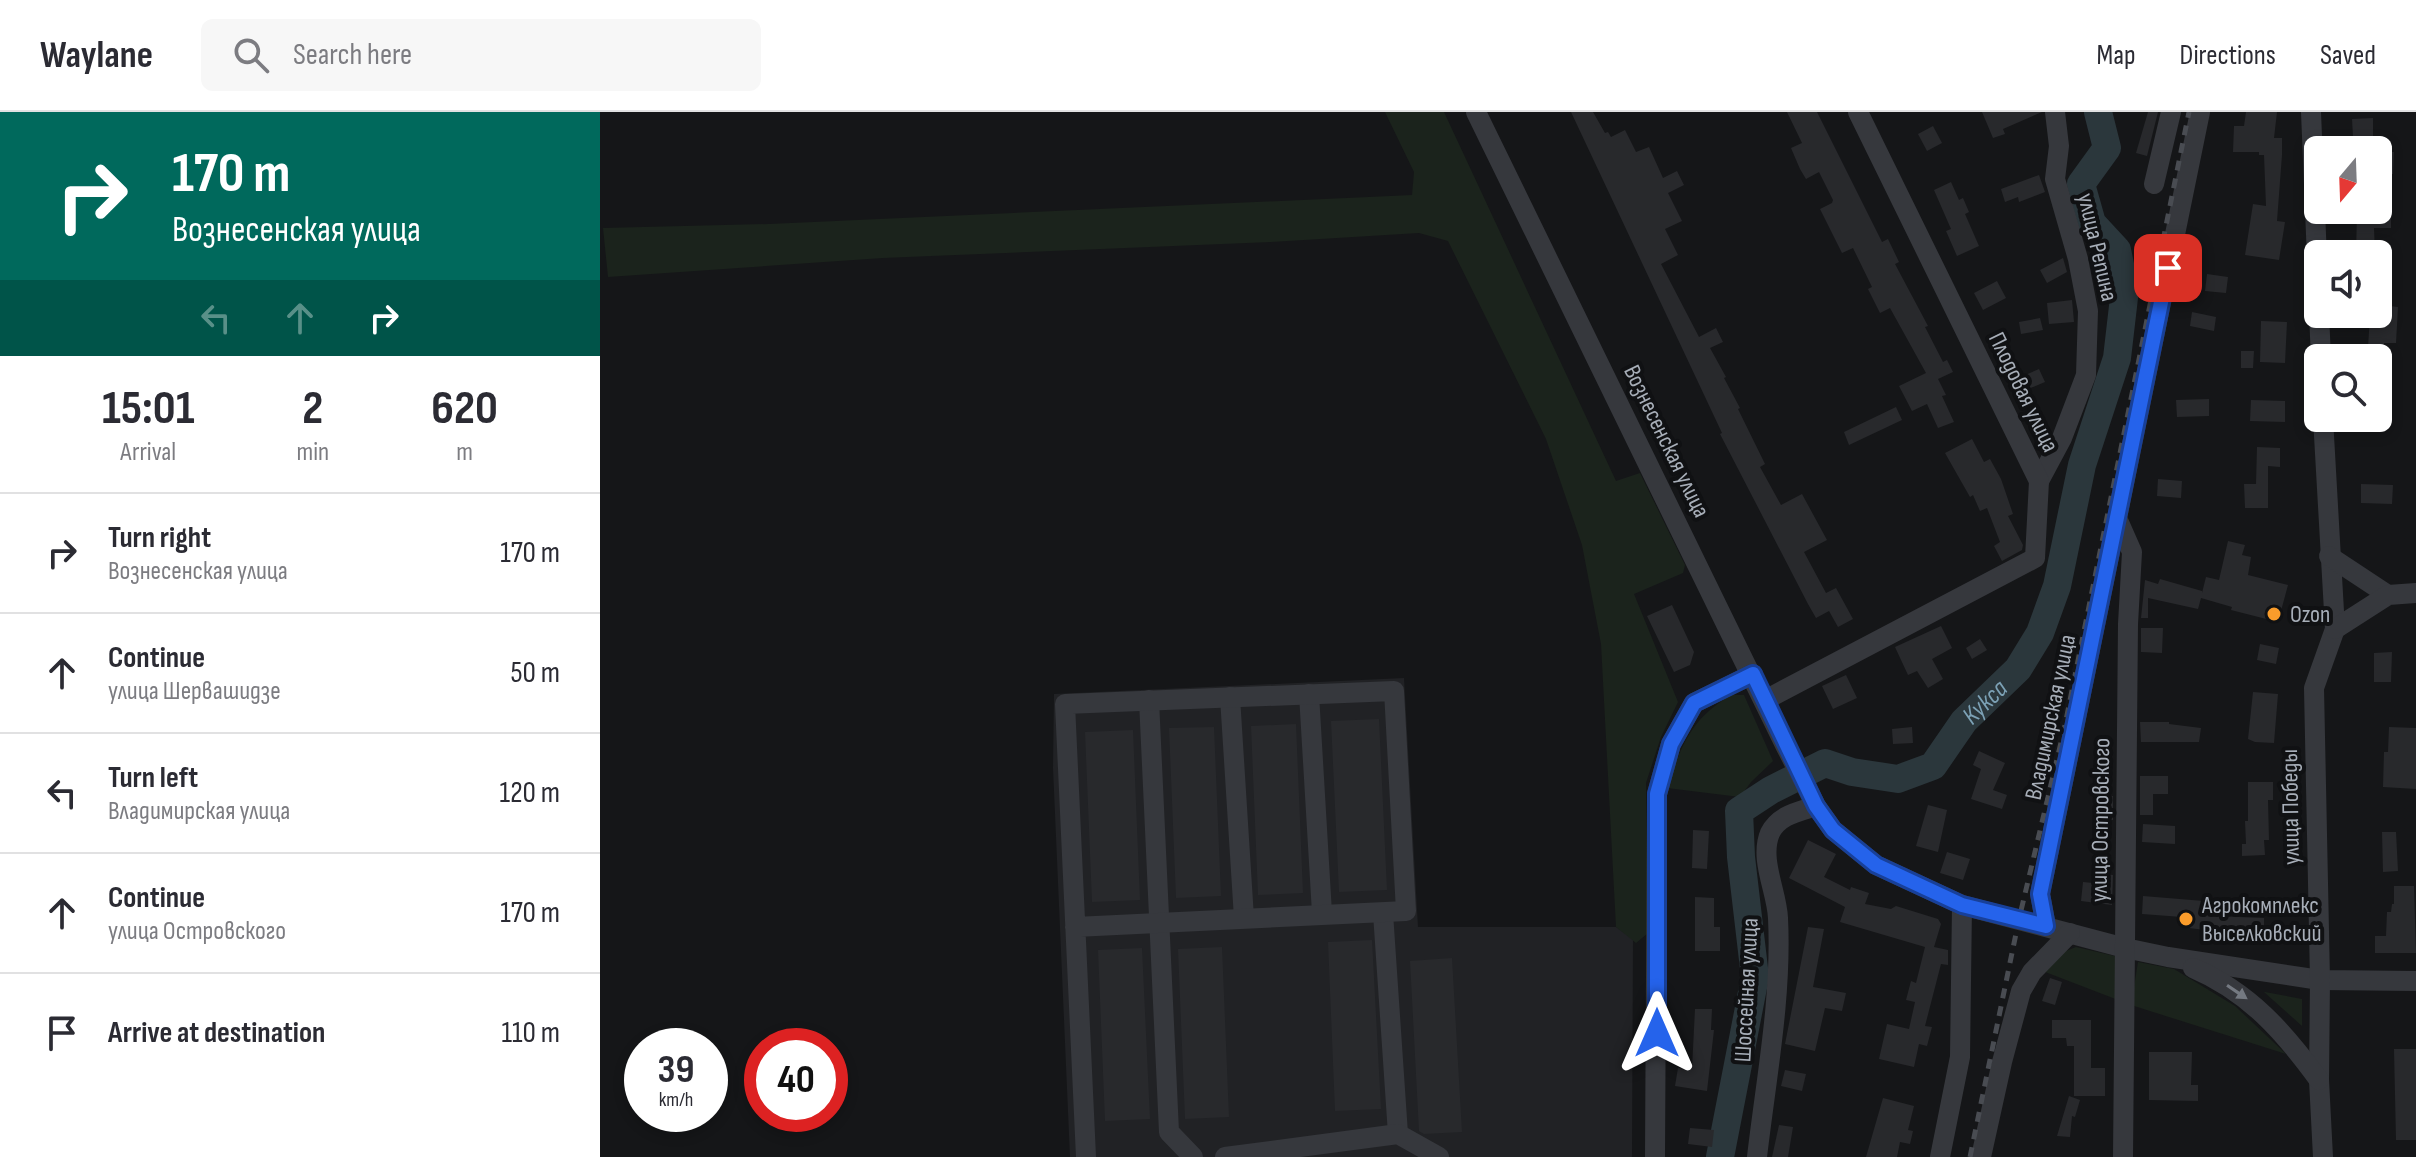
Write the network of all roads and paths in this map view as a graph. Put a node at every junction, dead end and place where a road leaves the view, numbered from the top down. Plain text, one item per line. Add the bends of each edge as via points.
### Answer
1 (1476, 112) edge
2 (1858, 112) edge
3 (2055, 112) edge
4 (2171, 112) edge
5 (2200, 112) edge
6 (2311, 112) edge
7 (2154, 184) dead end
8 (2316, 240) edge
9 (2324, 432) edge
10 (2039, 481) junction
11 (2117, 518) junction
12 (2329, 556) junction
13 (2416, 593) edge
14 (2388, 595) junction
15 (2335, 629) junction
16 (1753, 674) junction
17 (1309, 694) junction
18 (1230, 697) junction
19 (1149, 700) junction
20 (1765, 700) junction
21 (1813, 800) junction
22 (1962, 905) junction
23 (1322, 913) junction
24 (1383, 913) junction
25 (1244, 918) junction
26 (1160, 923) junction
27 (2046, 926) junction
28 (1075, 927) junction
29 (2070, 933) junction
30 (2125, 948) junction
31 (2168, 957) junction
32 (2320, 980) junction
33 (2416, 981) edge
34 (2319, 1080) junction
35 (1398, 1134) junction
36 (1086, 1157) edge
37 (1193, 1157) edge
38 (1225, 1157) edge
39 (1439, 1157) edge
40 (1655, 1157) edge
41 (1757, 1157) edge
42 (1940, 1157) edge
43 (1981, 1157) edge
44 (2123, 1157) edge
45 (2323, 1157) edge

1 - 16 street, Вознесенская улица
2 - 10 street, Плодовая улица
3 - 10 street, улица Репина via 2055,179 2088,311 2086,375
4 - 7 street
5 - 11 street
6 - 8 street
9 - 12 street, улица Победы
10 - 20 street, Плодовая улица via 2035,558
11 - 27 street, Владимирская улица via 2040,894
11 - 30 street, улица Островского via 2132,552
12 - 14 street
12 - 15 street, улица Победы
13 - 14 street
14 - 15 street
15 - 32 street, улица Победы via 2314,688
16 - 20 street, Вознесенская улица
16 - 40 street via 1694,703 1671,744 1657,794
17 - 18 street
17 - 23 street
17 - 24 street via 1394,691 1406,911
18 - 19 street
18 - 25 street
19 - 26 street
19 - 28 street via 1065,704
20 - 21 street, Вознесенская улица
21 - 22 street, Вознесенская улица via 1833,830 1876,865
21 - 41 street, Шоссейная улица via 1785,816 1771,832 1766,849 1778,917 1776,990
22 - 27 street, Вознесенская улица
22 - 42 street via 1960,1057
23 - 24 street
23 - 25 street
24 - 35 street
25 - 26 street
26 - 28 street
26 - 37 street via 1169,1132
27 - 29 street, Вознесенская улица
28 - 36 street
29 - 30 street, Вознесенская улица
29 - 43 street via 2021,991
30 - 31 street, Вознесенская улица
30 - 44 street, улица Островского
31 - 32 street
31 -> 34 street via 2216,978 2252,1002 2285,1034
32 - 33 street
32 - 34 street, улица Победы
34 - 45 street, улица Победы
35 - 38 street
35 - 39 street

